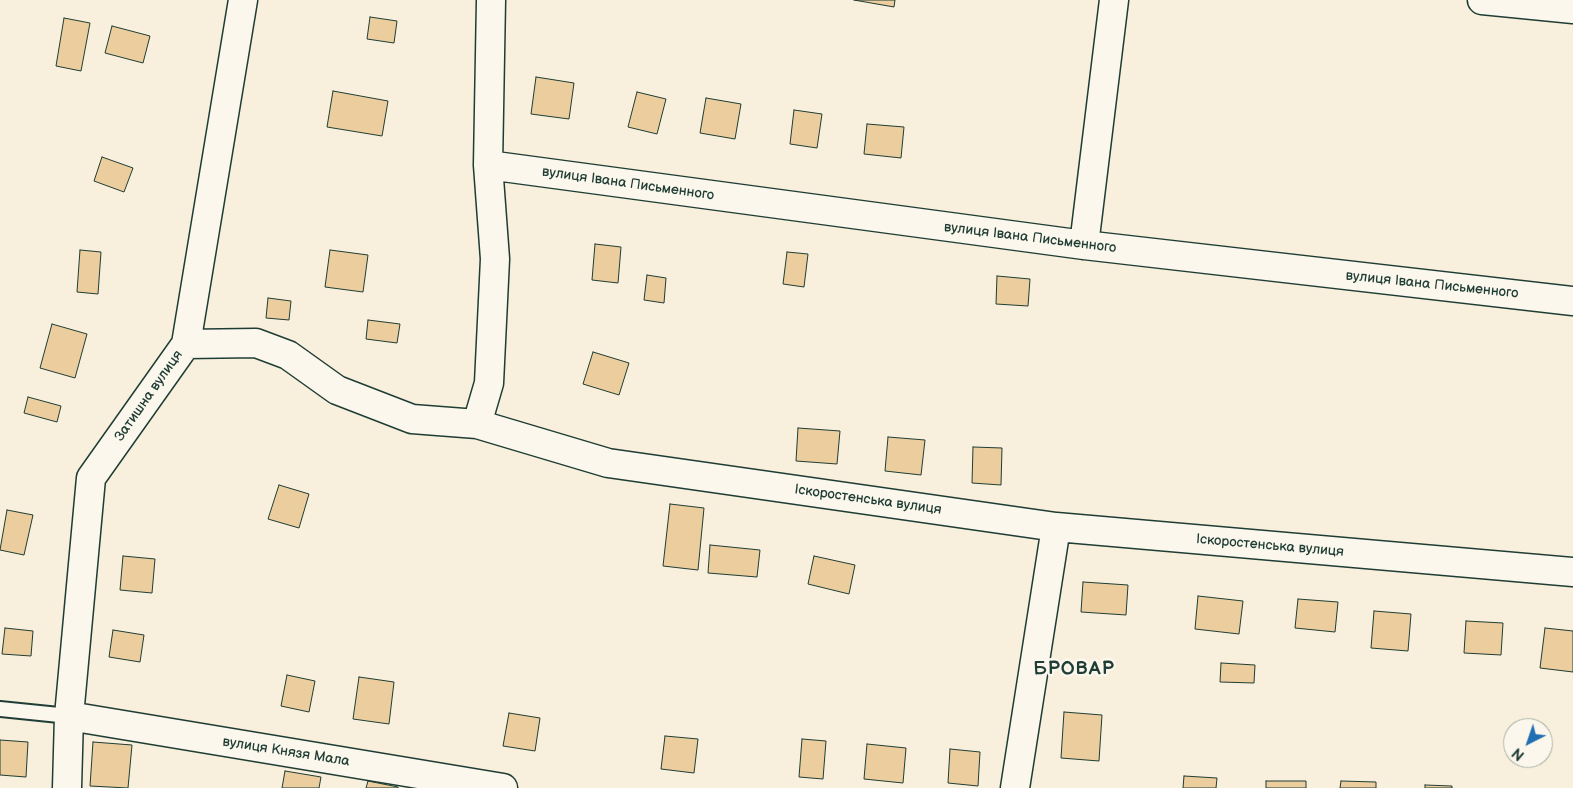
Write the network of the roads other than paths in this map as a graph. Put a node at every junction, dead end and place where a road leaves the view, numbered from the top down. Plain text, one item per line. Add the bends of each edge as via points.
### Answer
1 (242, 0) edge
2 (491, 0) edge
3 (1114, 0) edge
4 (1482, 0) edge
5 (1573, 9) edge
6 (488, 165) junction
7 (1084, 245) junction
8 (1573, 301) edge
9 (186, 344) junction
10 (477, 424) junction
11 (1056, 527) junction
12 (1573, 572) edge
13 (0, 709) edge
14 (69, 716) junction
15 (67, 788) edge
16 (503, 788) edge
17 (1015, 788) edge

1 - 9 street, Затишна вулиця
2 - 6 street
3 - 7 street
4 - 5 street
6 - 7 street, вулиця Івана Письменного
6 - 10 street via 496,259 489,384
7 - 8 street, вулиця Івана Письменного
9 - 10 street, Іскоростенська вулиця via 256,342 288,355 337,390 412,419
9 - 14 street, Затишна вулиця via 91,478
10 - 11 street, Іскоростенська вулиця via 608,463
11 - 12 street, Іскоростенська вулиця
11 - 17 street
13 - 14 lane
14 - 15 street, Затишна вулиця
14 - 16 street, вулиця Князя Мала

